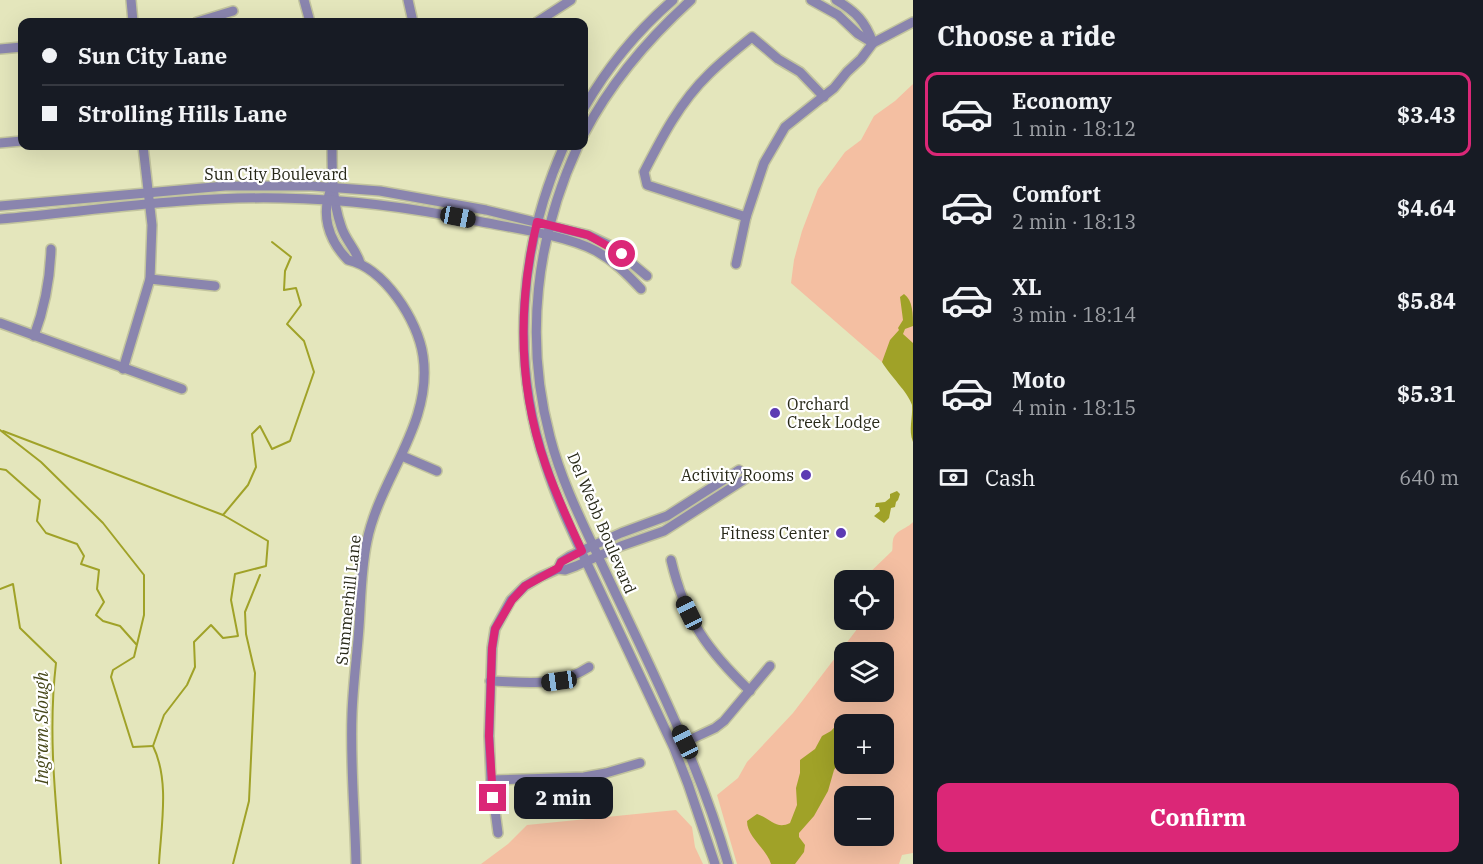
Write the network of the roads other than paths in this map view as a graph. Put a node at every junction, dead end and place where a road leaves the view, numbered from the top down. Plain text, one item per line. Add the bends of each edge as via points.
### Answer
1 (131, 0) edge
2 (304, 0) edge
3 (408, 0) edge
4 (571, 0) edge
5 (673, 0) edge
6 (691, 0) edge
7 (811, 0) edge
8 (836, 0) edge
9 (233, 11) dead end
10 (133, 18) edge
11 (211, 18) edge
12 (309, 18) edge
13 (413, 18) edge
14 (543, 18) edge
15 (913, 22) edge
16 (873, 43) junction
17 (18, 47) edge
18 (0, 49) edge
19 (824, 97) junction
20 (588, 102) edge
21 (588, 127) edge
22 (18, 141) edge
23 (0, 143) edge
24 (144, 150) edge
25 (332, 150) edge
26 (562, 150) edge
27 (576, 150) edge
28 (332, 187) junction
29 (150, 199) junction
30 (331, 200) junction
31 (0, 206) edge
32 (746, 217) junction
33 (0, 219) edge
34 (537, 222) junction
35 (549, 225) junction
36 (534, 233) junction
37 (546, 236) junction
38 (51, 249) dead end
39 (736, 264) dead end
40 (647, 276) dead end
41 (150, 279) junction
42 (215, 286) dead end
43 (641, 289) dead end
44 (0, 323) edge
45 (34, 336) junction
46 (123, 369) junction
47 (182, 389) dead end
48 (402, 456) junction
49 (739, 470) dead end
50 (437, 471) dead end
51 (745, 479) dead end
52 (593, 546) junction
53 (582, 551) junction
54 (598, 556) junction
55 (671, 560) dead end
56 (586, 561) junction
57 (558, 568) junction
58 (589, 666) dead end
59 (770, 666) dead end
60 (490, 681) junction
61 (750, 691) junction
62 (685, 742) junction
63 (640, 763) dead end
64 (491, 780) junction
65 (498, 833) dead end
66 (356, 864) edge
67 (715, 864) edge
68 (728, 864) edge

1 - 10 street
2 - 12 street
3 - 13 street
4 - 14 street
5 - 20 street via 632,41
6 - 21 street via 627,66
7 - 16 street via 838,15
8 - 16 street via 867,25
9 - 11 street
15 - 16 street
16 - 19 street
17 - 18 street
19 - 32 street via 785,127 764,163
19 - 32 street via 800,72 752,37 708,74 666,128 644,172 647,185
22 - 23 street
24 - 29 street
25 - 28 street, Summerhill Lane
26 - 34 street, Del Webb Boulevard
27 - 35 street, Del Webb Boulevard
28 - 29 street, Sun City Boulevard via 234,186
28 - 30 street, Summerhill Lane
28 - 34 street, Sun City Boulevard via 412,196
29 - 30 street, Sun City Boulevard
29 - 31 street, Sun City Boulevard
29 - 33 street, Sun City Boulevard
29 - 41 street
30 - 36 street, Sun City Boulevard via 410,208
30 - 48 street, Summerhill Lane via 360,263 394,294 417,333 425,382 421,405
32 - 39 street
34 - 35 street, Sun City Boulevard
34 - 36 street, Del Webb Boulevard
35 - 37 street, Del Webb Boulevard
35 - 40 street, Sun City Boulevard via 599,240
36 - 37 street, Sun City Boulevard
36 - 53 street, Del Webb Boulevard via 524,312 530,403 546,466
37 - 43 street, Sun City Boulevard via 595,250 615,263
37 - 52 street, Del Webb Boulevard via 537,303 539,380 558,463
38 - 45 street via 47,294
41 - 42 street
41 - 46 street
44 - 45 street
45 - 46 street
46 - 47 street
48 - 50 street
48 - 66 street, Summerhill Lane via 375,512 363,573 352,714
49 - 52 street via 667,516
51 - 54 street via 664,531
52 - 53 street
52 - 54 street, Del Webb Boulevard
53 - 56 street, Del Webb Boulevard
53 - 57 street via 561,562
54 - 56 street
54 - 62 street, Del Webb Boulevard
55 - 61 street via 684,602 707,646
56 - 57 street via 565,570
56 - 67 street, Del Webb Boulevard via 674,748
57 - 60 street via 525,586 502,614 495,629
58 - 60 street via 577,675 541,684
59 - 61 street
60 - 64 street
61 - 62 street via 724,721
62 - 68 street, Del Webb Boulevard
63 - 64 street via 584,777
64 - 65 street

